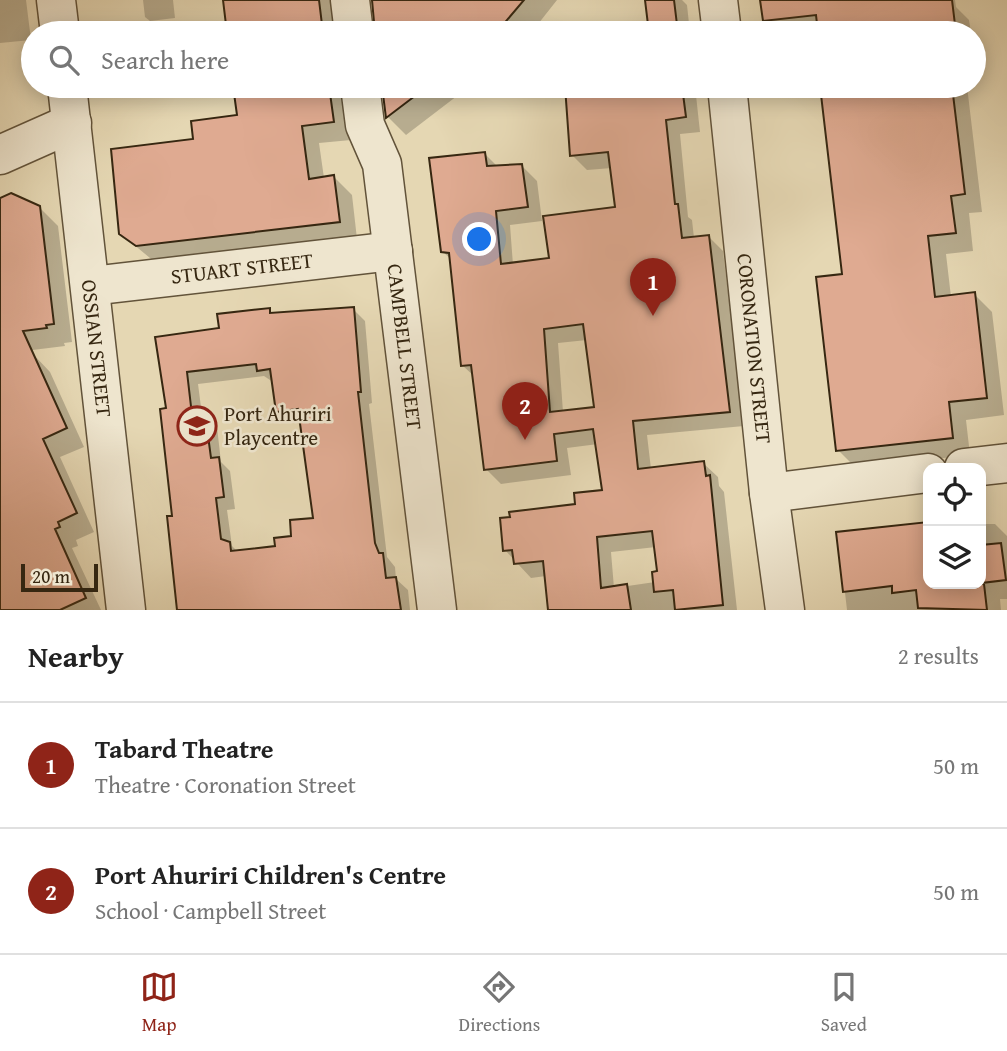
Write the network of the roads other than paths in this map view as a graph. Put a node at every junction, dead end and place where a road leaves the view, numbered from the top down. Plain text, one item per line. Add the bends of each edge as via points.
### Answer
1 (56, 0) edge
2 (349, 0) edge
3 (718, 0) edge
4 (59, 21) edge
5 (352, 21) edge
6 (721, 21) edge
7 (69, 98) edge
8 (362, 98) edge
9 (728, 98) edge
10 (72, 123) junction
11 (0, 155) edge
12 (393, 251) junction
13 (91, 286) junction
14 (1007, 463) edge
15 (986, 465) edge
16 (923, 474) edge
17 (769, 492) junction
18 (126, 610) edge
19 (437, 610) edge
20 (785, 610) edge

1 - 4 street
2 - 5 street
3 - 6 street
7 - 10 street, OSSIAN STREET
8 - 12 street, CAMPBELL STREET via 365,125 382,164
9 - 17 street, CORONATION STREET
10 - 11 street
10 - 13 street, OSSIAN STREET
12 - 13 street, STUART STREET
12 - 19 street, CAMPBELL STREET
13 - 18 street, OSSIAN STREET
14 - 15 street
16 - 17 street
17 - 20 street, CORONATION STREET

